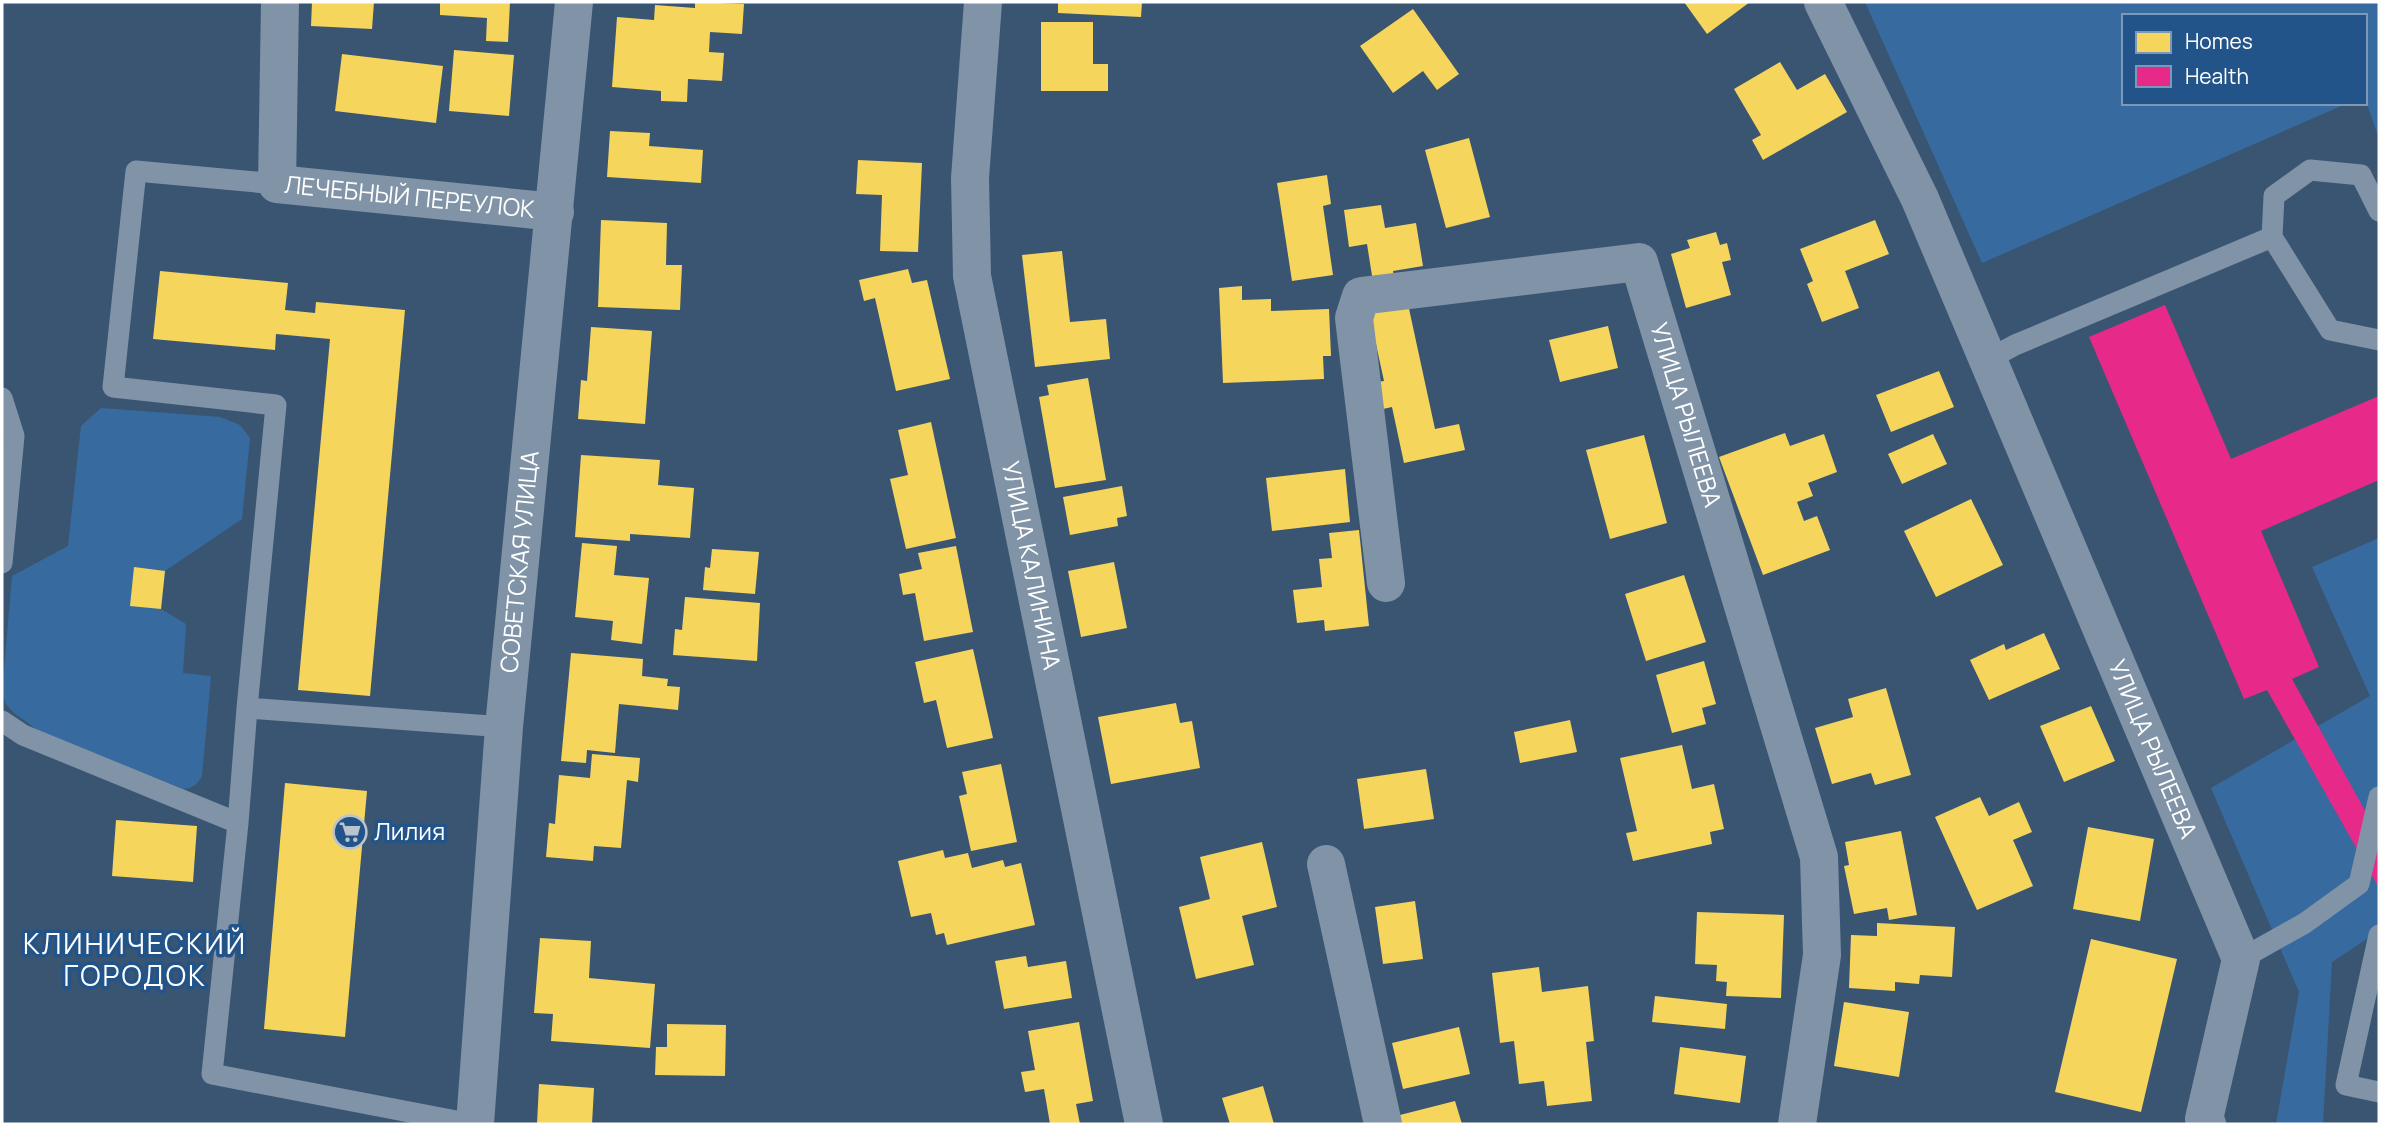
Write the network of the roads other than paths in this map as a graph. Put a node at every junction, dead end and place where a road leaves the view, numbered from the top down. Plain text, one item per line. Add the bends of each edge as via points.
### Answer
1 (280, 2) edge
2 (574, 2) edge
3 (983, 2) edge
4 (1824, 2) edge
5 (277, 184) junction
6 (2379, 211) edge
7 (555, 212) junction
8 (2272, 237) junction
9 (2379, 340) edge
10 (1989, 359) junction
11 (2, 398) edge
12 (2, 563) edge
13 (1386, 583) dead end
14 (247, 708) junction
15 (2, 721) edge
16 (504, 727) junction
17 (2379, 797) edge
18 (238, 823) junction
19 (1326, 864) dead end
20 (2369, 883) edge
21 (2379, 934) edge
22 (2241, 959) junction
23 (2379, 1092) edge
24 (474, 1124) edge
25 (1144, 1124) edge
26 (1383, 1124) edge
27 (1797, 1124) edge
28 (2207, 1124) edge

1 - 5 street, ЛЕЧЕБНЫЙ ПЕРЕУЛОК
2 - 7 street, СОВЕТСКАЯ УЛИЦА
3 - 25 street, УЛИЦА КАЛИНИНА via 970,178 972,276
4 - 10 street, УЛИЦА РЫЛЕЕВА via 1920,199
5 - 7 street, ЛЕЧЕБНЫЙ ПЕРЕУЛОК
5 - 14 lane via 135,171 113,387 276,405
6 - 8 lane via 2361,175 2310,170 2274,196
7 - 16 street, СОВЕТСКАЯ УЛИЦА
8 - 9 lane via 2330,330
8 - 10 lane
10 - 22 street, УЛИЦА РЫЛЕЕВА
11 - 12 lane via 14,436
13 - 27 street, УЛИЦА РЫЛЕЕВА via 1354,318 1361,296 1639,262 1819,857 1822,955
14 - 16 lane
14 - 18 lane
15 - 18 lane via 23,735
16 - 24 street, СОВЕТСКАЯ УЛИЦА
17 - 20 lane
18 - 24 lane via 212,1074
19 - 26 street
20 - 22 lane
21 - 23 lane via 2346,1085
22 - 28 street via 2204,1119

